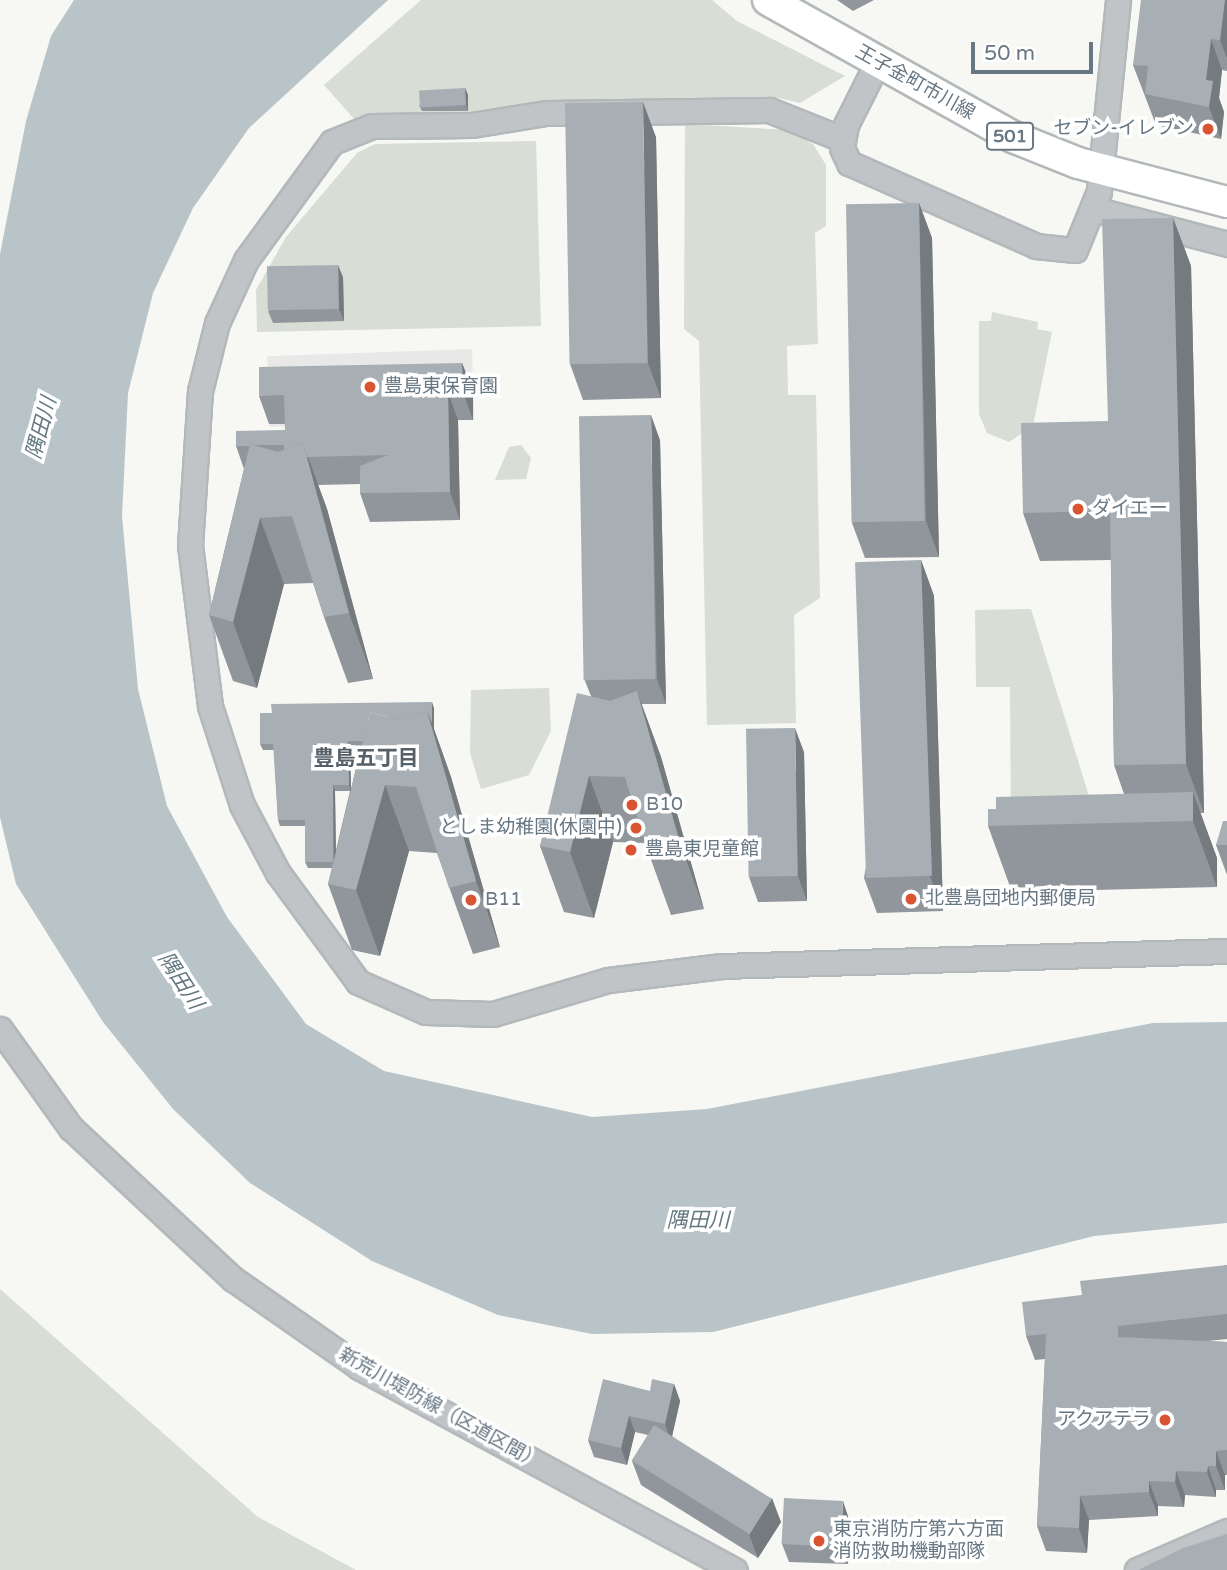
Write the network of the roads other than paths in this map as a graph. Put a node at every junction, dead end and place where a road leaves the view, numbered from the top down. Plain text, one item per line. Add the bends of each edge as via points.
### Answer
1 (768, 0) edge
2 (1118, 0) edge
3 (877, 63) junction
4 (842, 139) junction
5 (1102, 169) junction
6 (1227, 202) edge
7 (1094, 209) junction
8 (1227, 243) edge
9 (1227, 951) edge
10 (0, 1029) edge
11 (1227, 1531) edge
12 (735, 1570) edge
13 (1137, 1570) edge

1 - 3 main road, 王子金町市川線 / 501
2 - 5 street
3 - 4 street
3 - 5 main road, 王子金町市川線 / 501 via 1013,137
4 - 7 street via 855,167 1036,246 1075,250
4 - 9 street via 768,110 546,113 471,125 372,126 332,142 274,214 232,288 209,348 197,413 190,545 202,652 217,735 242,805 278,873 345,968 371,992 426,1012 493,1014 608,980 722,966
5 - 6 main road, 王子金町市川線 / 501
5 - 7 street
7 - 8 street
10 - 12 street, 新荒川堤防線（区道区間） via 71,1128 233,1279 370,1374
11 - 13 street

